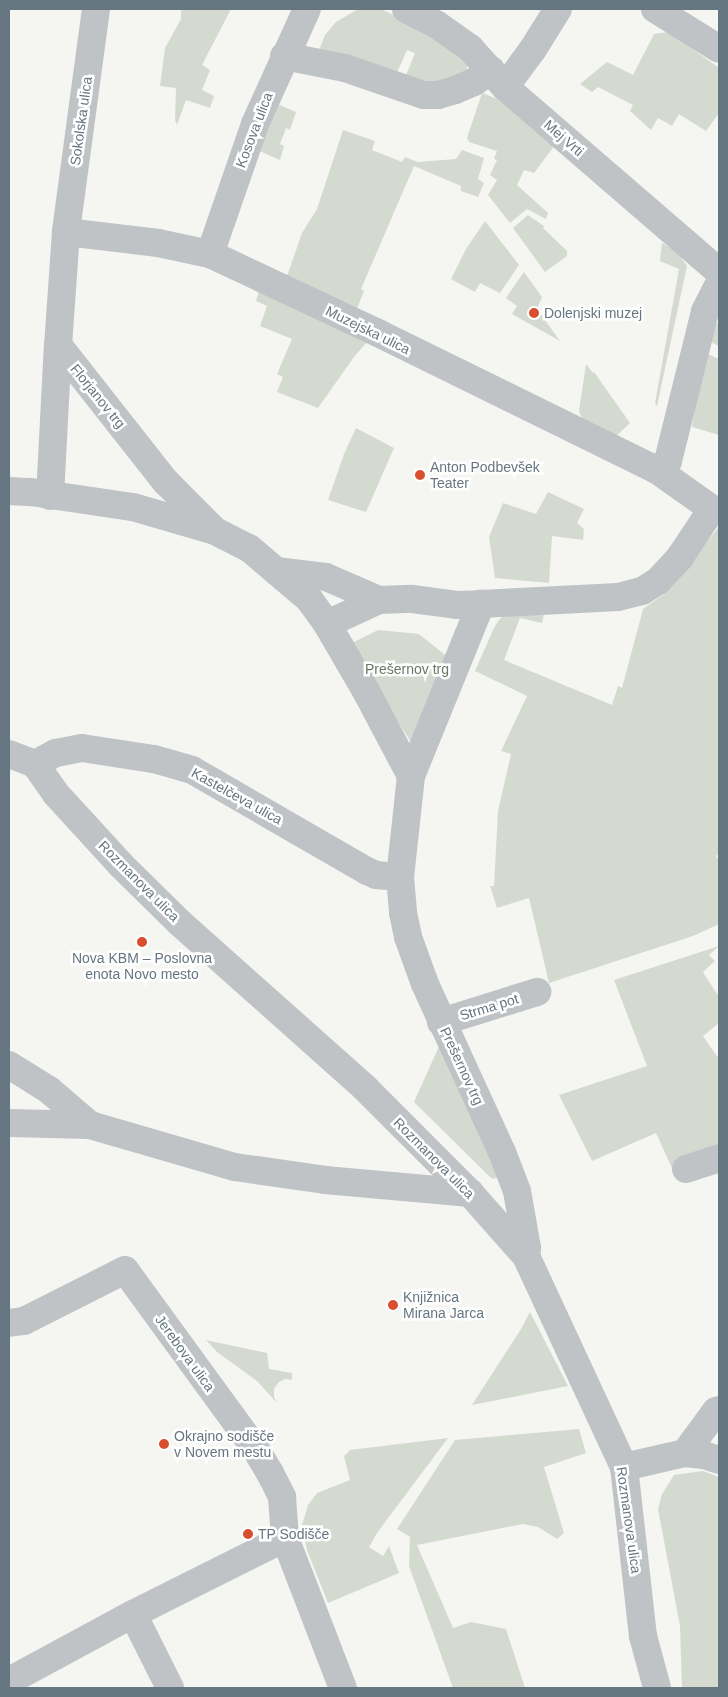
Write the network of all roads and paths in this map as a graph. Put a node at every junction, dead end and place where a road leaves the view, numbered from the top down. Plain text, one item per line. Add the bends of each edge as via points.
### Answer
1 (96, 9) edge
2 (307, 9) edge
3 (406, 9) edge
4 (558, 9) edge
5 (655, 9) edge
6 (719, 50) edge
7 (284, 56) junction
8 (498, 79) junction
9 (66, 232) junction
10 (210, 254) junction
11 (719, 272) edge
12 (719, 284) edge
13 (58, 346) junction
14 (657, 470) junction
15 (9, 491) edge
16 (50, 496) junction
17 (716, 509) edge
18 (215, 531) junction
19 (276, 571) junction
20 (379, 600) junction
21 (481, 604) junction
22 (327, 624) junction
23 (9, 754) edge
24 (35, 764) junction
25 (411, 776) junction
26 (400, 877) junction
27 (537, 992) dead end
28 (441, 1022) junction
29 (9, 1065) edge
30 (9, 1123) edge
31 (90, 1125) junction
32 (719, 1158) edge
33 (686, 1169) dead end
34 (470, 1193) junction
35 (526, 1256) junction
36 (17, 1322) edge
37 (719, 1410) edge
38 (685, 1453) junction
39 (719, 1460) edge
40 (624, 1467) junction
41 (285, 1538) junction
42 (133, 1614) junction
43 (9, 1681) edge
44 (170, 1688) edge
45 (343, 1688) edge
46 (657, 1688) edge

1 - 9 street, Sokolska ulica
2 - 7 street, Kosova ulica
3 - 8 street, Mej Vrti via 436,24 470,48
4 - 8 street via 533,49
5 - 6 street
7 - 8 street via 345,68 424,95 438,95 474,82
7 - 10 street, Kosova ulica via 255,124
8 - 11 street, Mej Vrti
9 - 10 street, Muzejska ulica via 158,243
9 - 13 street
10 - 14 street, Muzejska ulica
12 - 14 street via 706,311 668,461
13 - 16 street
13 - 18 street, Florjanov trg via 166,482
14 - 17 street, Muzejska ulica
15 - 16 street
16 - 18 street via 133,507
17 - 21 street via 680,557 642,591 618,597
18 - 19 street via 249,548
19 - 20 street via 326,577
19 - 22 street via 309,599
20 - 21 street
20 - 22 street
21 - 25 street, Prešernov trg
22 - 25 street
23 - 24 street
24 - 26 street, Kastelčeva ulica via 56,753 82,748 154,759 192,770 367,871
24 - 34 street, Rozmanova ulica via 56,794 121,865 180,923 364,1088
25 - 26 street, Prešernov trg
26 - 28 street, Prešernov trg via 402,913 408,937
27 - 28 street, Strma pot
28 - 35 street, Prešernov trg via 517,1191
29 - 31 street via 49,1090
30 - 31 street
31 - 34 street via 235,1167 325,1180
32 - 33 street
34 - 35 street, Rozmanova ulica
35 - 40 street, Rozmanova ulica
36 - 41 street, Jerebova ulica via 125,1270 270,1473 282,1497
37 - 38 street
38 - 39 street
38 - 40 street
40 - 46 street, Rozmanova ulica via 643,1636
41 - 42 street
41 - 45 street, Jerebova ulica
42 - 43 street
42 - 44 street

